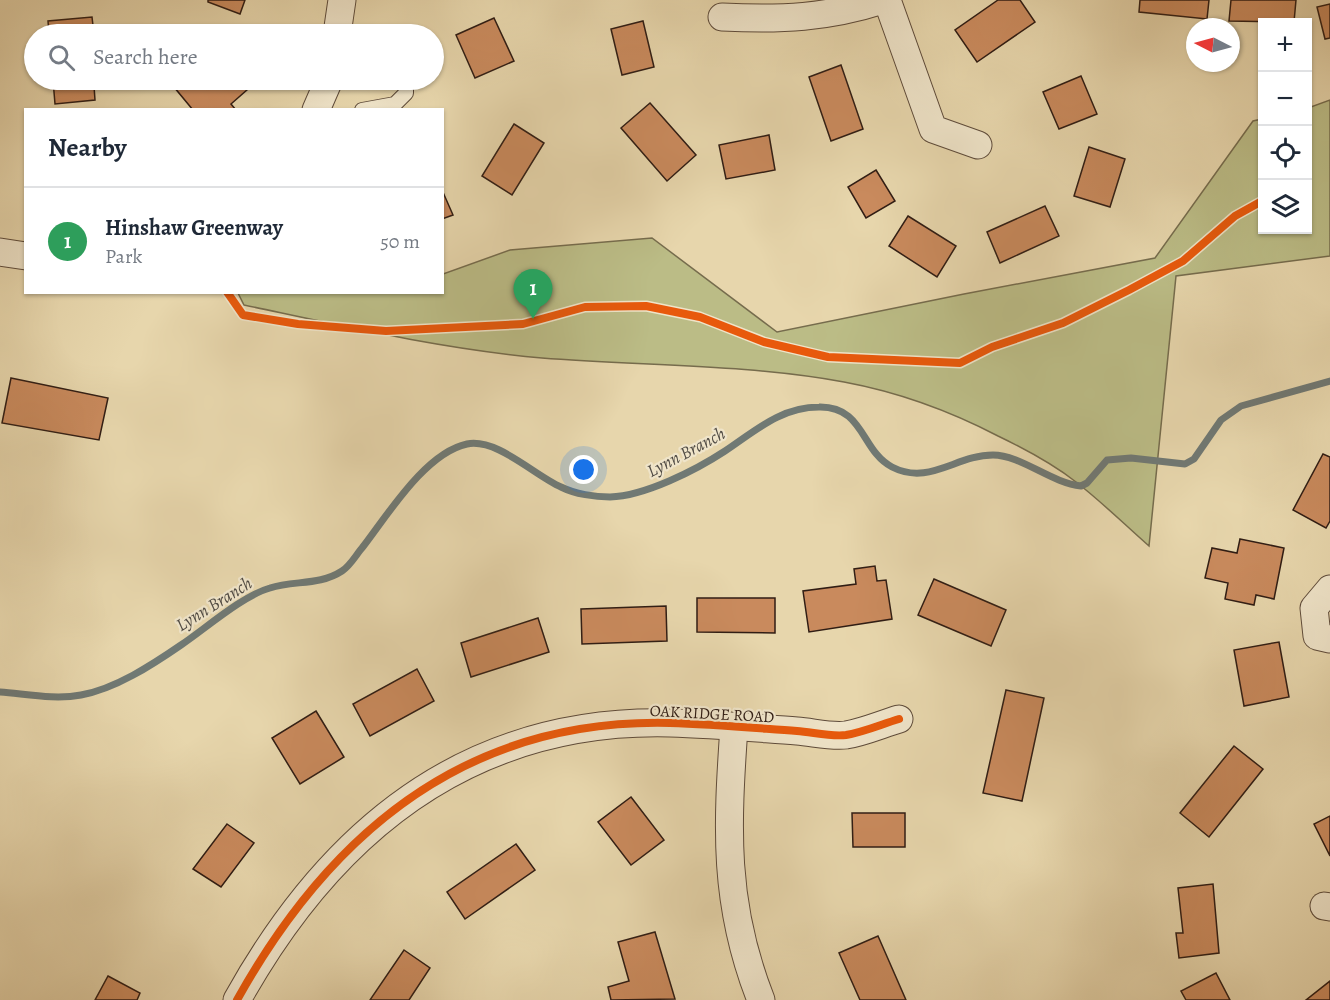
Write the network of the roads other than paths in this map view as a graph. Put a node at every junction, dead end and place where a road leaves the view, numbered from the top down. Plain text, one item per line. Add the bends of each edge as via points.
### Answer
1 (342, 0) edge
2 (885, 0) edge
3 (722, 17) dead end
4 (338, 24) edge
5 (324, 90) edge
6 (406, 90) edge
7 (317, 108) edge
8 (373, 108) edge
9 (978, 145) dead end
10 (0, 252) edge
11 (24, 256) edge
12 (1330, 589) edge
13 (1330, 639) edge
14 (899, 719) dead end
15 (734, 727) junction
16 (237, 1000) edge
17 (761, 1000) edge

1 - 4 street
2 - 3 street via 815,17
2 - 9 street via 933,129
5 - 7 street
6 - 8 lane via 395,104
10 - 11 street
12 - 13 street via 1314,608 1317,636
14 - 15 street, OAK RIDGE ROAD via 846,735
15 - 16 street, OAK RIDGE ROAD via 672,723 596,725 523,743 450,774 414,795 334,861 282,925
15 - 17 street via 727,818 731,894 746,964

